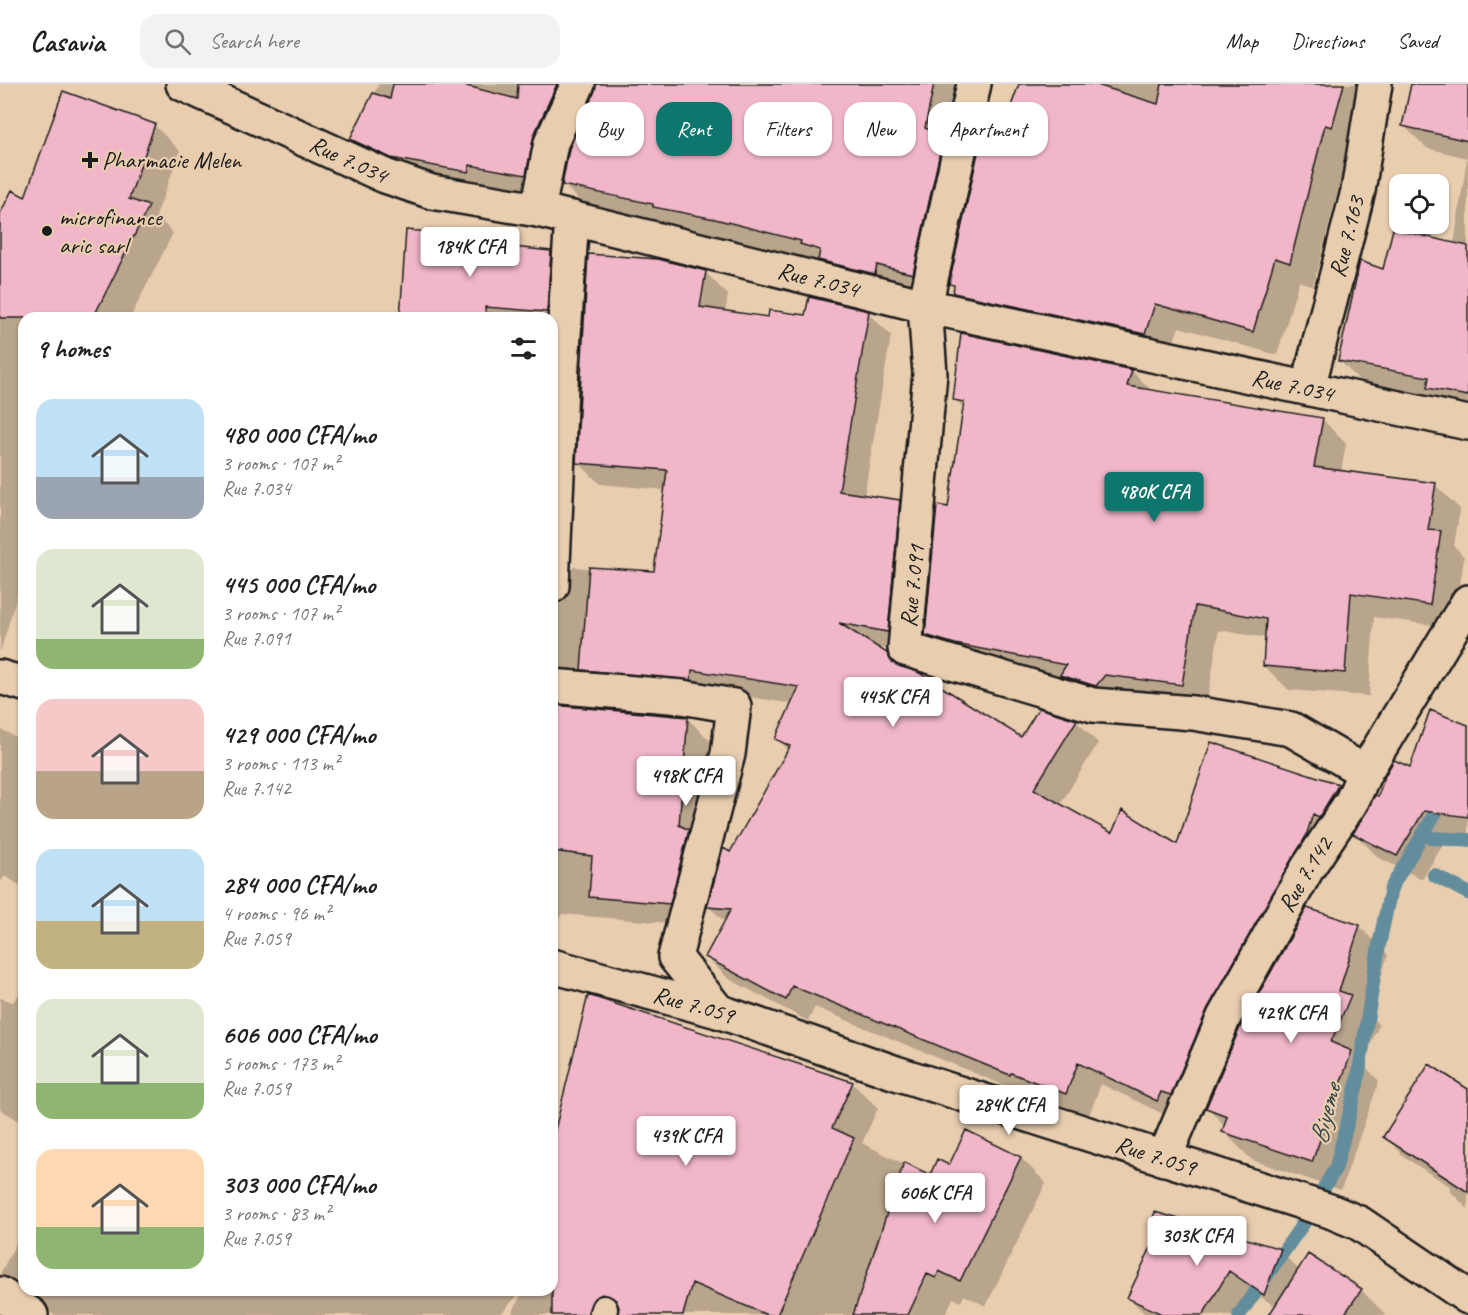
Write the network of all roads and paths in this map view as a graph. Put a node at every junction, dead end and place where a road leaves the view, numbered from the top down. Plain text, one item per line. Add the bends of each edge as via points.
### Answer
1 (183, 84) edge
2 (578, 84) edge
3 (974, 84) edge
4 (1375, 84) edge
5 (538, 210) junction
6 (573, 218) junction
7 (925, 306) junction
8 (1308, 388) junction
9 (1468, 423) edge
10 (558, 453) edge
11 (1468, 602) edge
12 (0, 677) edge
13 (18, 682) edge
14 (558, 687) edge
15 (1365, 772) junction
16 (558, 968) edge
17 (717, 1011) junction
18 (1164, 1159) junction
19 (0, 1294) edge
20 (1468, 1297) edge
21 (31, 1315) edge

1 - 5 street, Rue 7.034 via 385,176 432,192
2 - 5 street via 550,143
3 - 7 street, Rue 7.091
4 - 8 street, Rue 7.163 via 1358,191
5 - 6 street, Rue 7.034
6 - 7 street, Rue 7.034
6 - 10 street
7 - 8 street, Rue 7.034
7 - 15 street, Rue 7.091 via 930,374 905,649 1093,705 1193,713 1291,729
8 - 9 street, Rue 7.034
11 - 15 street, Rue 7.142
12 - 13 street
14 - 17 street via 682,697 734,706 728,754 675,957
15 - 18 street, Rue 7.142 via 1352,801 1307,869 1224,1017
16 - 17 street, Rue 7.059
17 - 18 street, Rue 7.059 via 896,1074
18 - 20 street, Rue 7.059 via 1359,1223
19 - 21 street

